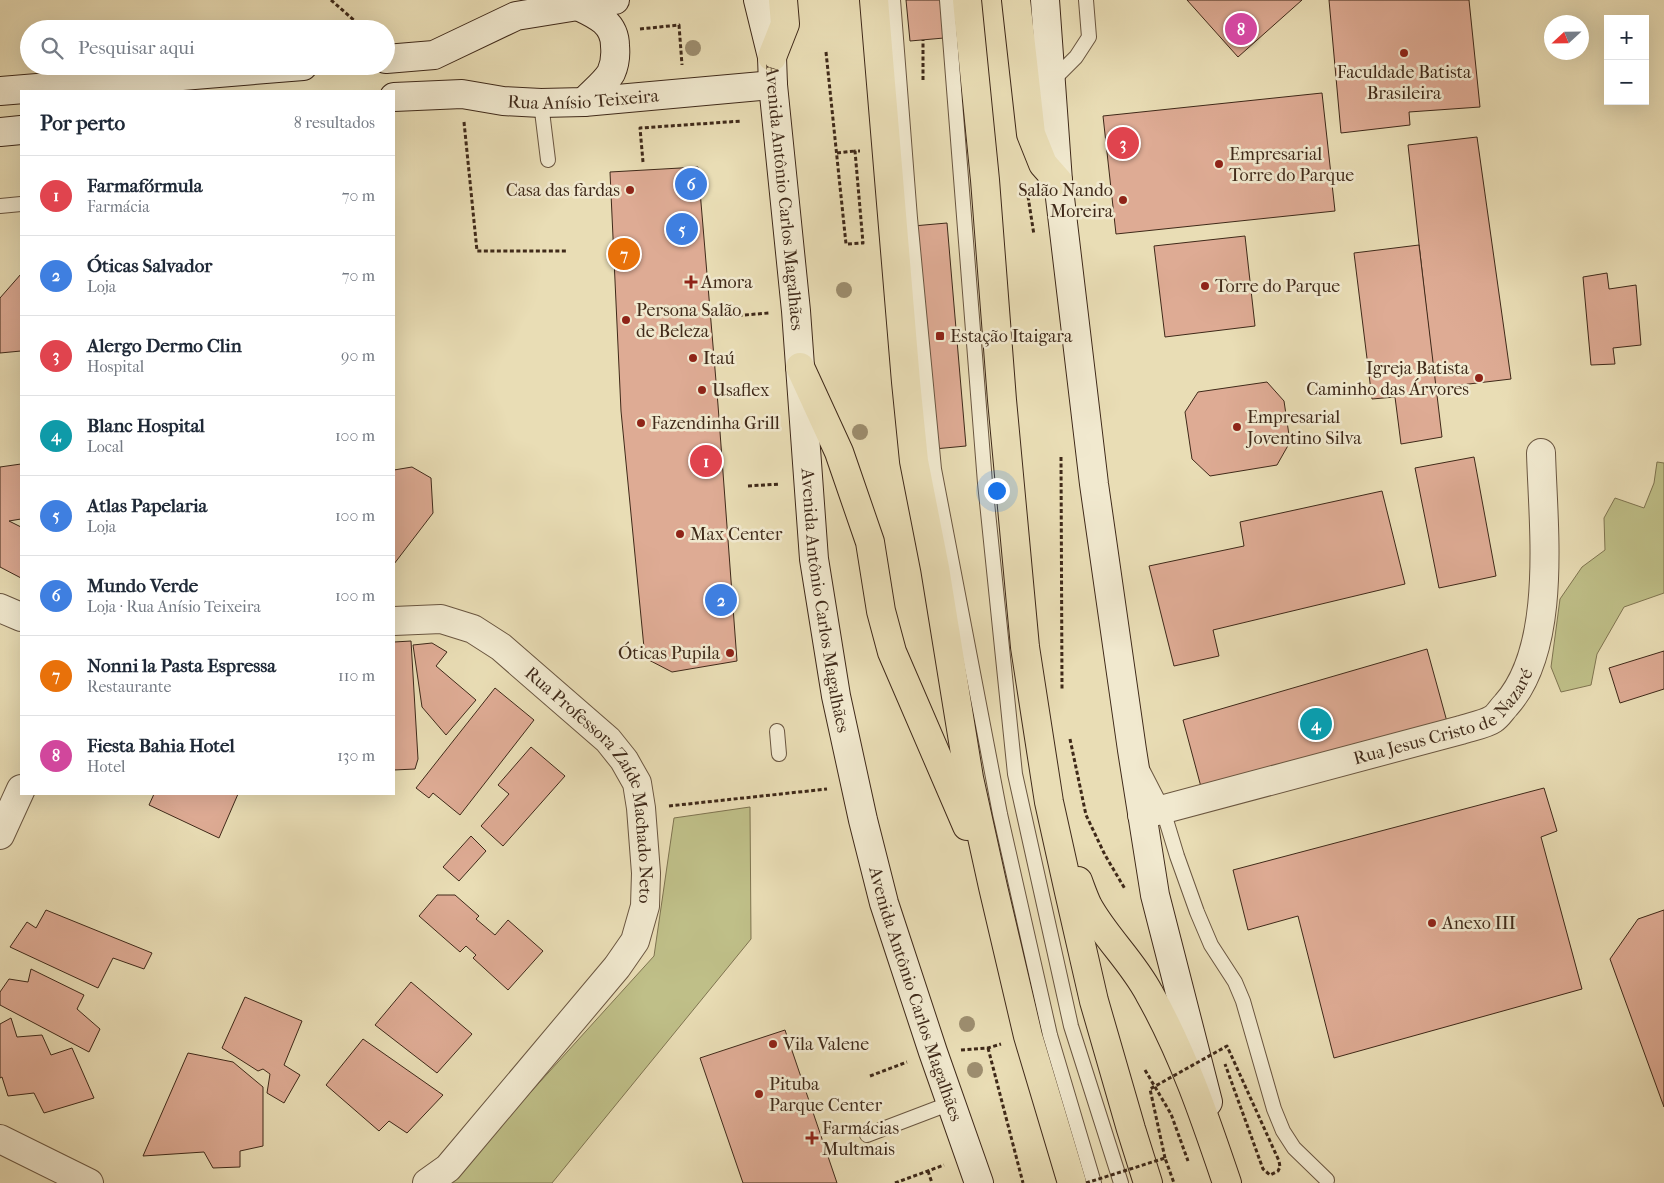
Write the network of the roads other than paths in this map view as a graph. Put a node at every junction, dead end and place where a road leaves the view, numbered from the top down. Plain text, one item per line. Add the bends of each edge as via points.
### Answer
1 (615, 0) edge
2 (758, 0) edge
3 (784, 0) edge
4 (874, 0) edge
5 (892, 0) edge
6 (947, 0) edge
7 (967, 0) edge
8 (1016, 0) edge
9 (1045, 0) edge
10 (1086, 0) edge
11 (578, 6) junction
12 (772, 56) junction
13 (395, 58) edge
14 (198, 75) edge
15 (1052, 81) junction
16 (773, 85) junction
17 (20, 90) edge
18 (23, 90) edge
19 (0, 92) edge
20 (395, 97) edge
21 (584, 102) junction
22 (541, 103) junction
23 (20, 130) edge
24 (0, 132) edge
25 (548, 160) dead end
26 (1058, 181) junction
27 (20, 204) edge
28 (0, 206) edge
29 (800, 367) junction
30 (1541, 453) dead end
31 (0, 608) edge
32 (20, 617) edge
33 (395, 621) edge
34 (777, 731) dead end
35 (779, 754) dead end
36 (20, 791) edge
37 (1049, 802) junction
38 (1153, 812) junction
39 (0, 835) edge
40 (993, 887) junction
41 (951, 1103) junction
42 (867, 1135) dead end
43 (0, 1139) edge
44 (1327, 1180) dead end
45 (89, 1183) edge
46 (427, 1183) edge
47 (979, 1183) edge
48 (1072, 1183) edge
49 (1094, 1183) edge
50 (1121, 1183) edge
51 (1148, 1183) edge
52 (1228, 1183) edge

1 - 11 street
2 - 12 street, Avenida Antônio Carlos Magalhães
3 - 12 main road via 785,24
4 - 40 main road via 914,461 969,778
5 - 49 lane via 934,469 1008,853 1050,1035
6 - 50 lane via 985,473 1015,774 1070,1026
7 - 37 main road via 1025,647
8 - 26 main road via 1031,134 1043,164
9 - 15 street
10 - 15 lane via 1090,38
11 - 13 street via 516,16 434,55
11 - 21 street via 604,19 615,38 616,59 610,74
12 - 16 street, Avenida Antônio Carlos Magalhães
14 - 18 street
15 - 26 street
16 - 21 street, Rua Anísio Teixeira
16 - 29 street, Avenida Antônio Carlos Magalhães
17 - 19 street
20 - 22 street, Rua Anísio Teixeira via 462,94
21 - 22 street, Rua Anísio Teixeira
22 - 25 lane
23 - 24 street
26 - 38 street via 1094,484 1132,750
27 - 28 lane
29 - 40 main road via 839,452 870,542 881,611 892,652
29 - 41 street, Avenida Antônio Carlos Magalhães via 814,559 836,696 884,903
30 - 38 street, Rua Jesus Cristo de Nazaré via 1545,575 1542,617 1533,657 1516,694 1493,719
31 - 32 street
33 - 46 street, Rua Professora Zaíde Machado Neto via 441,619 473,629 501,647 608,740 636,783 646,874 645,906 635,941 618,967 448,1168
34 - 35 lane
36 - 39 street
37 - 51 main road via 1094,1001
37 - 52 main road via 1088,905 1149,991 1167,1027 1199,1100
38 - 44 lane via 1177,856 1211,945 1235,982 1283,1131 1294,1148
38 - 52 street via 1154,895
40 - 48 main road via 1028,1036
41 - 42 lane
41 - 47 street, Avenida Antônio Carlos Magalhães
43 - 45 street

